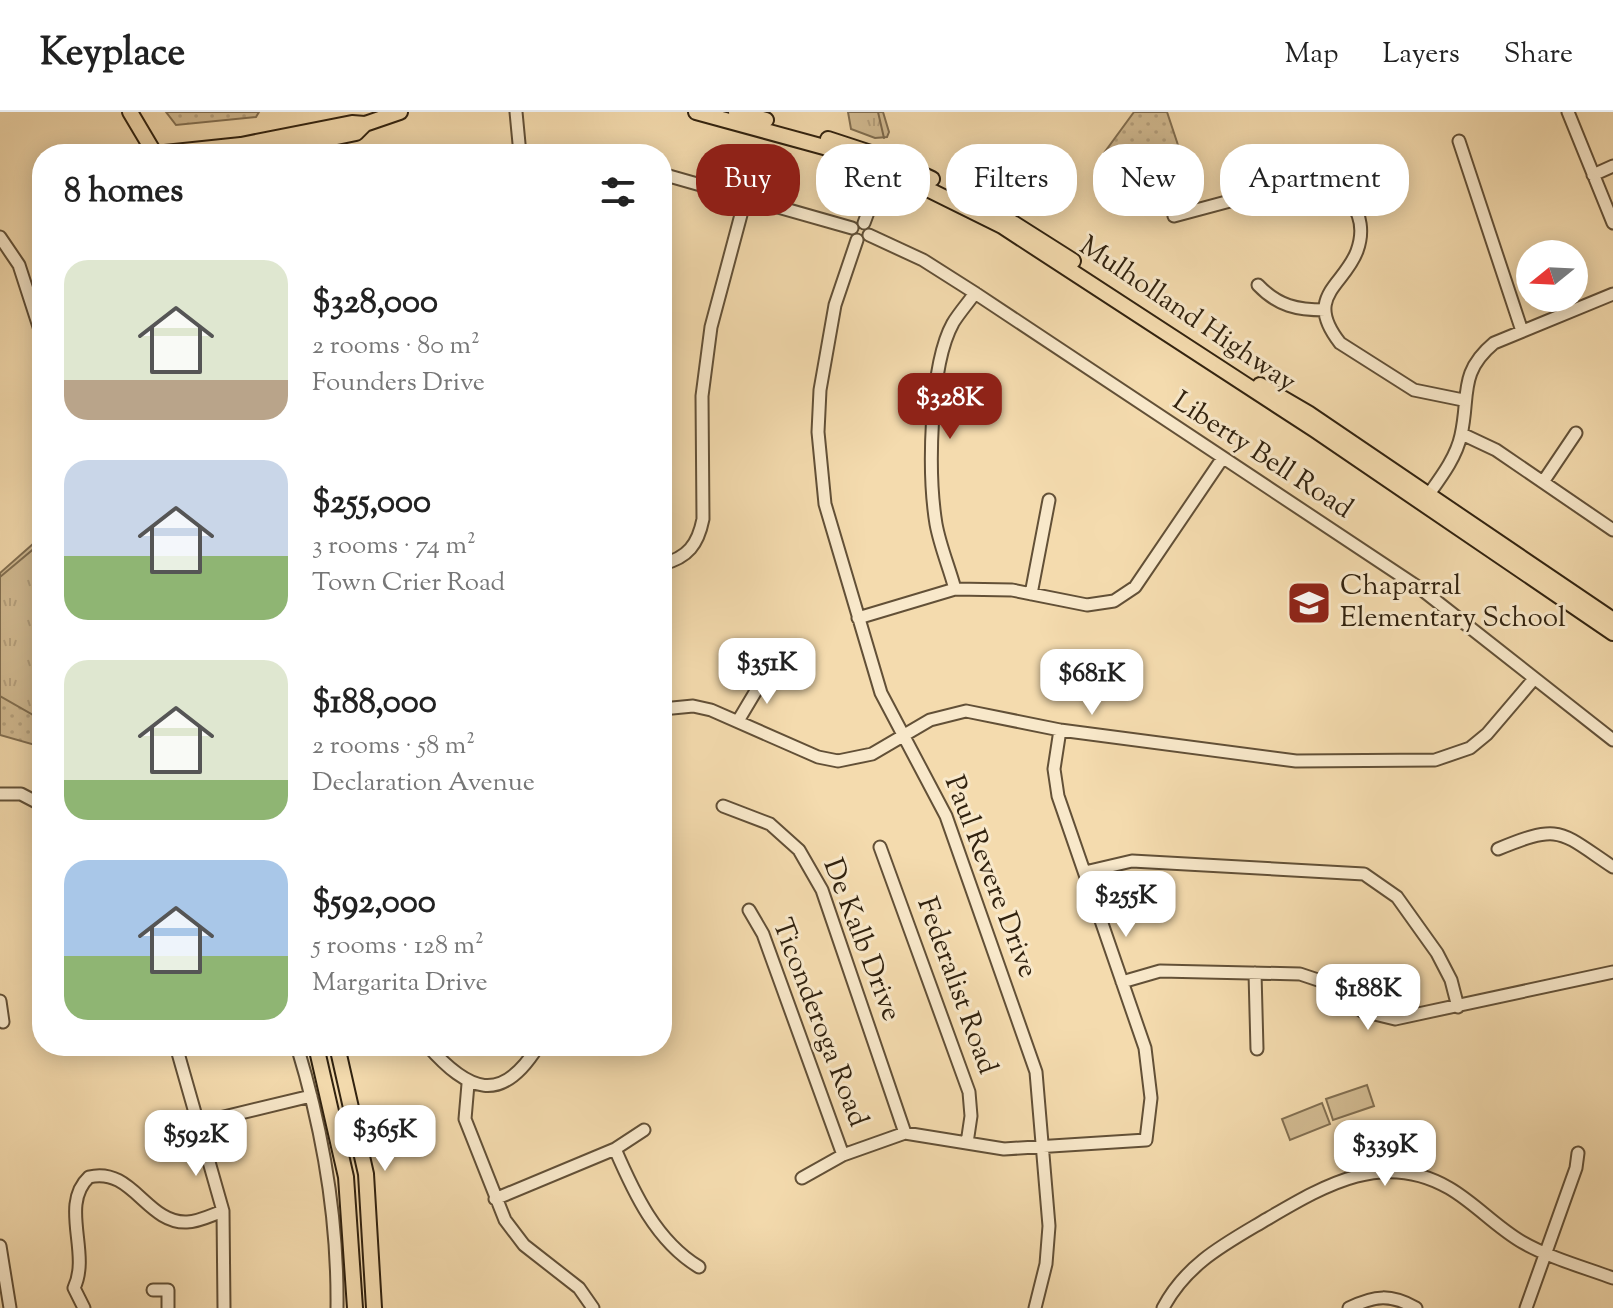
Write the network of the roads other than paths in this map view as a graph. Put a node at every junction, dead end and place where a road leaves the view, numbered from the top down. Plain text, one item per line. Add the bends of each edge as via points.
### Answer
1 (130, 112) edge
2 (400, 112) edge
3 (516, 112) edge
4 (696, 112) edge
5 (1568, 112) edge
6 (740, 114) edge
7 (1459, 141) dead end
8 (149, 144) edge
9 (303, 144) edge
10 (519, 144) edge
11 (816, 144) edge
12 (1613, 166) edge
13 (1593, 175) junction
14 (672, 177) edge
15 (696, 183) edge
16 (930, 188) edge
17 (1204, 208) edge
18 (800, 212) edge
19 (741, 216) edge
20 (867, 216) edge
21 (864, 223) junction
22 (1613, 223) edge
23 (852, 228) junction
24 (869, 235) junction
25 (0, 237) edge
26 (857, 240) junction
27 (1258, 285) dead end
28 (975, 293) junction
29 (1613, 294) edge
30 (32, 305) edge
31 (1325, 310) junction
32 (1522, 331) junction
33 (1463, 400) junction
34 (1576, 433) dead end
35 (1462, 434) junction
36 (1222, 459) junction
37 (1543, 482) junction
38 (1426, 499) junction
39 (1049, 500) dead end
40 (1613, 530) edge
41 (672, 559) edge
42 (955, 589) junction
43 (1031, 594) junction
44 (858, 618) junction
45 (1613, 620) edge
46 (1613, 633) edge
47 (766, 674) dead end
48 (1533, 680) junction
49 (672, 708) edge
50 (738, 721) junction
51 (1060, 730) junction
52 (904, 736) junction
53 (1613, 740) edge
54 (0, 794) edge
55 (32, 800) edge
56 (723, 806) dead end
57 (880, 847) dead end
58 (1498, 849) dead end
59 (1613, 867) edge
60 (1085, 872) junction
61 (749, 910) dead end
62 (1613, 972) edge
63 (1255, 973) junction
64 (1122, 982) junction
65 (0, 1001) edge
66 (1458, 1007) junction
67 (3, 1022) dead end
68 (1257, 1049) dead end
69 (179, 1056) edge
70 (300, 1056) edge
71 (318, 1056) edge
72 (339, 1056) edge
73 (437, 1056) edge
74 (532, 1056) edge
75 (468, 1084) junction
76 (311, 1096) junction
77 (199, 1123) junction
78 (644, 1130) dead end
79 (905, 1133) junction
80 (967, 1143) junction
81 (1044, 1148) junction
82 (615, 1149) junction
83 (1578, 1153) dead end
84 (843, 1155) junction
85 (802, 1178) dead end
86 (495, 1199) junction
87 (223, 1211) junction
88 (0, 1246) edge
89 (1546, 1253) junction
90 (699, 1267) dead end
91 (1613, 1278) edge
92 (153, 1290) dead end
93 (10, 1308) edge
94 (84, 1308) edge
95 (168, 1308) edge
96 (224, 1308) edge
97 (337, 1308) edge
98 (355, 1308) edge
99 (374, 1308) edge
100 (593, 1308) edge
101 (1035, 1308) edge
102 (1163, 1308) edge
103 (1349, 1308) edge
104 (1416, 1308) edge
105 (1526, 1308) edge

1 - 8 main road
2 - 9 main road via 365,124 356,133
3 - 10 street
4 - 6 main road, Mulholland Highway
5 - 13 street
6 - 11 main road, Mulholland Highway
6 - 38 main road, Mulholland Highway via 889,159 1005,216
7 - 32 street
12 - 13 street
13 - 22 street
14 - 15 street
16 - 38 main road, Mulholland Highway via 1052,256
17 - 31 street via 1305,181 1341,190 1358,214 1361,231 1356,253 1328,293
18 - 23 street
19 - 41 street via 711,327 702,396 701,528 690,551
20 - 21 street
21 - 23 street
21 - 24 street
23 - 26 street
24 - 26 street
24 - 28 street, Liberty Bell Road
25 - 30 street via 19,265
26 - 44 street, Paul Revere Drive via 825,350 818,432 825,504
27 - 31 street via 1288,307
28 - 36 street, Liberty Bell Road
28 - 42 street via 944,345 935,405 935,513
29 - 32 street
31 - 33 street via 1340,343 1414,390
32 - 33 street via 1484,351 1471,369
33 - 35 street
34 - 37 street
35 - 37 street
35 - 38 street
36 - 43 street via 1135,587 1114,601 1087,605
36 - 48 street, Liberty Bell Road via 1421,589
37 - 40 street
38 - 45 main road, Mulholland Highway
38 - 46 main road, Mulholland Highway
39 - 43 street
42 - 43 street
42 - 44 street
44 - 52 street, Paul Revere Drive via 881,693
47 - 50 street
48 - 51 street via 1470,748 1435,760 1296,761
48 - 53 street, Liberty Bell Road
49 - 50 street via 693,706
50 - 52 street via 838,761 872,754
51 - 52 street via 966,711 930,720
51 - 60 street via 1055,783
52 - 81 street, Paul Revere Drive via 946,816 1036,1072
54 - 55 street
56 - 79 street, De Kalb Drive via 770,824 799,850 822,890
57 - 80 street, Federalist Road via 969,1092
58 - 59 street via 1553,831
60 - 64 street
60 - 66 street via 1132,861 1364,874 1397,897 1437,953
61 - 84 street, Ticonderoga Road via 763,934
62 - 66 street
63 - 64 street via 1160,971
63 - 66 street via 1316,977 1377,1017 1407,1018
63 - 68 street
64 - 81 street via 1150,1072 1146,1140
65 - 67 street
69 - 77 street
70 - 76 street
71 - 98 main road via 346,1177
72 - 99 main road via 366,1174
73 - 75 street
74 - 75 street via 512,1077
75 - 86 street via 465,1119
76 - 77 street
76 - 97 street via 331,1203
77 - 87 street
78 - 82 street
79 - 80 street
79 - 84 street
80 - 81 street
81 - 101 street, Paul Revere Drive via 1049,1243
82 - 86 street
82 - 90 street via 643,1210
83 - 89 street
84 - 85 street
86 - 100 street via 524,1245 579,1288
87 - 94 street via 190,1223 176,1221 114,1176 89,1177 75,1200 81,1267 74,1288
87 - 96 street
88 - 93 street
89 - 91 street
89 - 102 street via 1523,1243 1439,1183 1412,1174 1355,1174 1319,1188 1213,1251 1185,1274
89 - 105 street
92 - 95 street via 168,1290
103 - 104 street via 1378,1295

